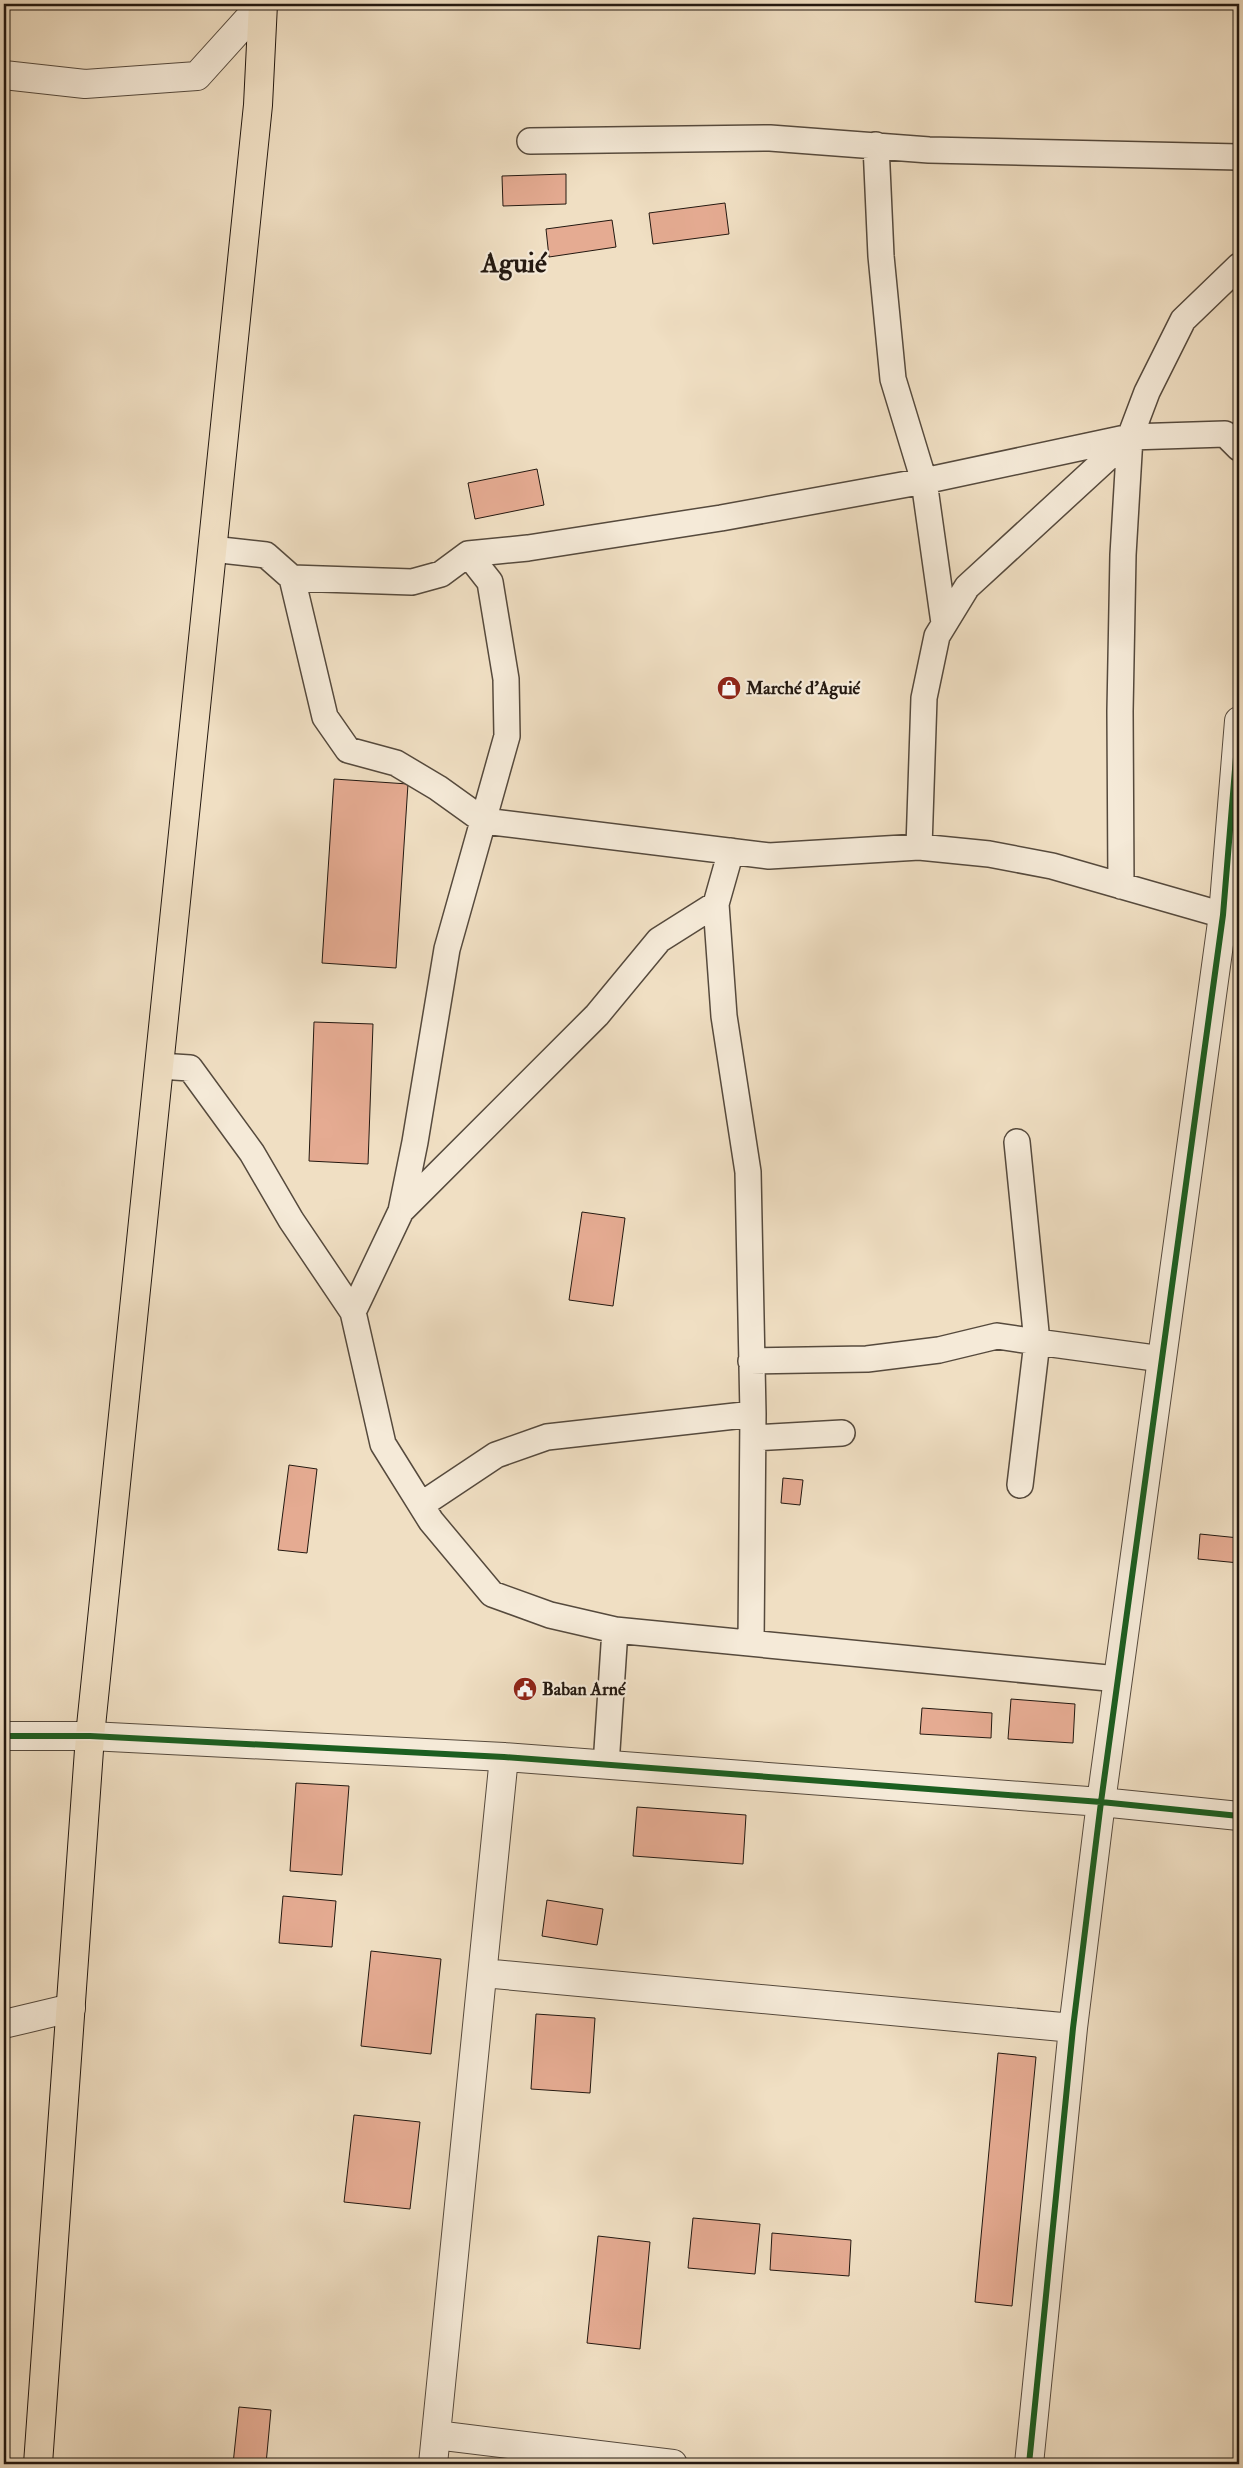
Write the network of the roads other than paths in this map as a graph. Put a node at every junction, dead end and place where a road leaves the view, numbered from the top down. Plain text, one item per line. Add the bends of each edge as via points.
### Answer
1 (262, 4) edge
2 (4, 75) edge
3 (530, 142) dead end
4 (876, 146) junction
5 (1239, 157) edge
6 (1239, 266) edge
7 (1130, 437) junction
8 (1239, 448) edge
9 (924, 481) junction
10 (212, 549) junction
11 (468, 554) junction
12 (292, 578) junction
13 (944, 623) junction
14 (1239, 721) edge
15 (484, 821) junction
16 (919, 848) junction
17 (731, 851) junction
18 (1121, 886) junction
19 (716, 904) junction
20 (1231, 916) edge
21 (159, 1066) junction
22 (1017, 1142) dead end
23 (401, 1211) junction
24 (353, 1312) junction
25 (1037, 1342) junction
26 (1162, 1359) junction
27 (752, 1361) junction
28 (753, 1426) junction
29 (842, 1433) dead end
30 (1020, 1485) dead end
31 (421, 1505) junction
32 (615, 1630) junction
33 (751, 1644) junction
34 (1118, 1679) junction
35 (4, 1736) edge
36 (90, 1736) junction
37 (504, 1757) junction
38 (606, 1765) junction
39 (1101, 1802) junction
40 (1239, 1816) edge
41 (482, 1973) junction
42 (71, 2008) junction
43 (4, 2024) edge
44 (1074, 2028) junction
45 (436, 2435) junction
46 (557, 2456) edge
47 (38, 2464) edge
48 (434, 2464) edge
49 (673, 2464) edge
50 (1029, 2464) edge

1 - 2 street via 197,76 85,84
1 - 10 highway via 258,105
3 - 4 lane via 770,138
4 - 5 lane
4 - 9 lane via 881,256 893,379
6 - 7 lane via 1183,320 1147,392
7 - 8 lane via 1225,434
7 - 9 lane
7 - 13 lane via 967,587
7 - 18 lane via 1123,555
9 - 11 lane via 720,518 528,548
9 - 13 lane
10 - 12 lane via 266,555
10 - 21 highway
11 - 12 lane via 441,574 412,582
11 - 15 lane via 490,582 506,679 507,736
12 - 15 lane via 325,717 348,750 396,763
13 - 16 lane via 937,636 924,698
14 - 20 street
15 - 17 lane
15 - 23 lane via 447,949
16 - 17 lane via 769,856
16 - 18 lane via 989,854 1052,866
17 - 19 lane
18 - 20 lane
19 - 23 lane via 659,940 597,1015
19 - 27 lane via 724,1016 748,1172
20 - 26 street
21 - 24 lane via 190,1068 252,1152 291,1220
21 - 36 highway
22 - 25 lane
23 - 24 lane
24 - 31 lane via 384,1444
25 - 26 lane
25 - 27 lane via 997,1336 939,1350 867,1359
25 - 30 lane
26 - 34 street
27 - 28 lane
28 - 29 lane
28 - 31 lane via 547,1436 496,1455
28 - 33 lane
31 - 32 lane via 492,1594 550,1615
32 - 33 lane
32 - 38 lane
33 - 34 lane
34 - 39 street
35 - 36 street
36 - 37 street
36 - 42 highway
37 - 38 street
37 - 41 street
38 - 39 street
39 - 40 street
39 - 44 street
41 - 44 street
41 - 45 street
42 - 43 street
42 - 47 highway
44 - 50 street
45 - 46 street
45 - 48 street
46 - 49 street

